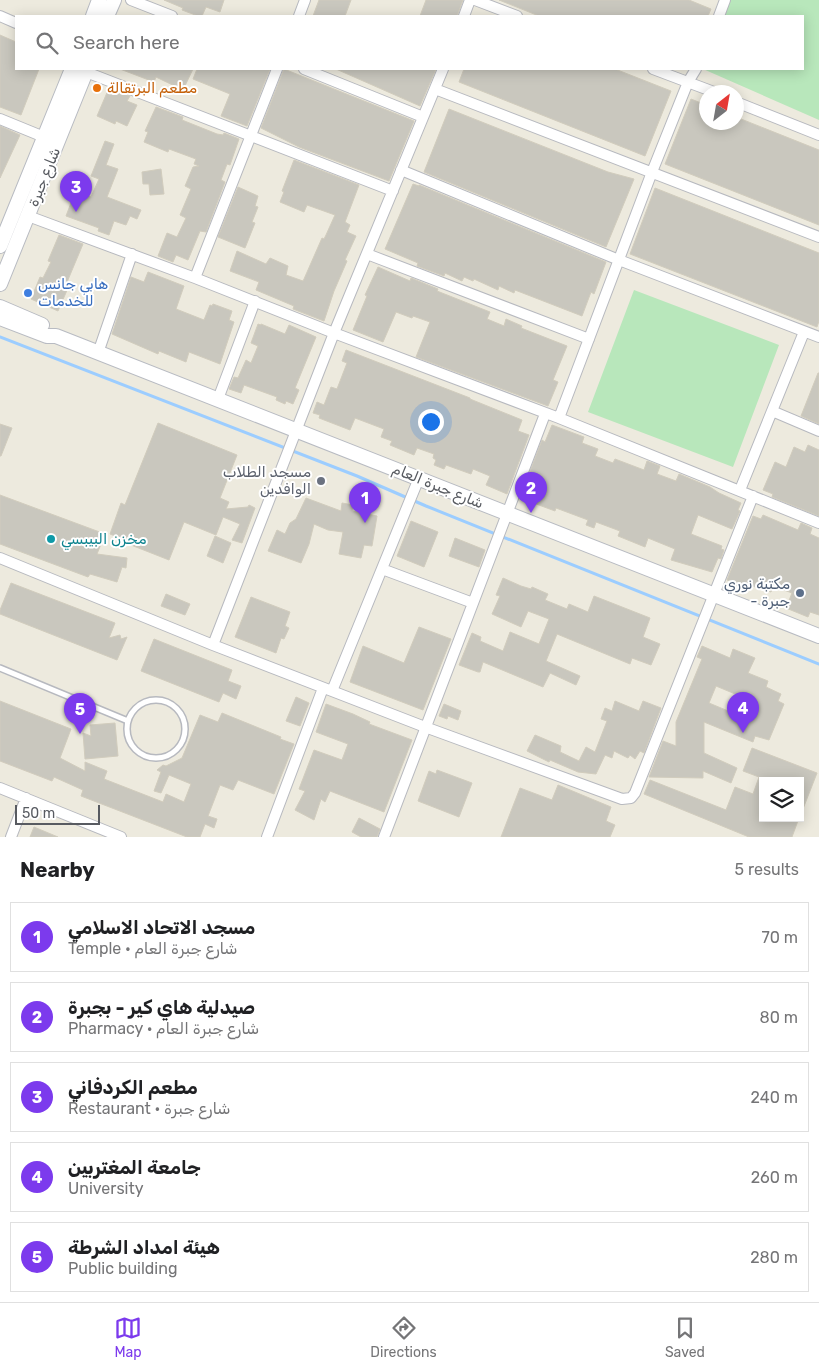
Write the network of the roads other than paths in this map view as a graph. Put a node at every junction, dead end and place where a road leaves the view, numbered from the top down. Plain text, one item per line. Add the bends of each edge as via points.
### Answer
1 (99, 0) edge
2 (114, 0) edge
3 (131, 0) edge
4 (306, 0) edge
5 (470, 0) edge
6 (475, 0) edge
7 (723, 1) edge
8 (93, 15) edge
9 (107, 15) edge
10 (169, 15) edge
11 (299, 15) edge
12 (464, 15) edge
13 (514, 15) edge
14 (719, 15) edge
15 (0, 16) edge
16 (15, 22) edge
17 (72, 70) edge
18 (86, 70) edge
19 (277, 70) edge
20 (306, 70) edge
21 (443, 70) edge
22 (656, 70) edge
23 (695, 70) edge
24 (688, 82) junction
25 (699, 86) edge
26 (435, 88) junction
27 (744, 105) edge
28 (423, 117) junction
29 (0, 119) edge
30 (819, 134) edge
31 (251, 136) junction
32 (44, 137) junction
33 (401, 170) junction
34 (652, 172) junction
35 (393, 190) junction
36 (28, 216) junction
37 (819, 237) edge
38 (0, 246) edge
39 (132, 254) junction
40 (367, 254) junction
41 (619, 260) junction
42 (195, 278) junction
43 (0, 284) edge
44 (255, 301) junction
45 (0, 307) edge
46 (3, 322) edge
47 (804, 332) junction
48 (334, 333) junction
49 (56, 336) junction
50 (819, 337) edge
51 (589, 339) junction
52 (98, 353) junction
53 (218, 399) junction
54 (772, 412) junction
55 (545, 414) junction
56 (559, 418) junction
57 (297, 430) junction
58 (819, 431) edge
59 (419, 478) junction
60 (740, 490) junction
61 (753, 496) junction
62 (507, 513) junction
63 (819, 523) edge
64 (0, 558) edge
65 (382, 568) junction
66 (714, 595) junction
67 (473, 603) junction
68 (819, 636) edge
69 (213, 645) junction
70 (0, 668) edge
71 (327, 690) junction
72 (128, 721) junction
73 (425, 727) junction
74 (0, 788) edge
75 (26, 798) junction
76 (11, 837) edge
77 (122, 837) edge
78 (267, 837) edge
79 (384, 837) edge

1 - 8 main road
2 - 9 main road
3 - 10 street
4 - 11 street
5 - 12 street
6 - 13 street
7 - 14 street
15 - 16 street
17 - 32 main road, شارع جبرة
18 - 31 street
18 - 36 main road, شارع جبرة
19 - 31 street
20 - 28 street
21 - 26 street
22 - 24 street
23 - 24 street
24 - 25 street
24 - 34 street
26 - 28 street
26 - 34 street
27 - 30 street
28 - 33 street
29 - 32 street
31 - 35 street
31 - 42 street
32 - 38 main road, شارع جبرة
33 - 35 street
33 - 41 street
34 - 37 street
34 - 41 street
35 - 40 street
36 - 39 street
36 - 43 main road, شارع جبرة
39 - 42 street
39 - 52 street
40 - 48 street
40 - 51 street
41 - 47 street
41 - 51 street
42 - 44 street
44 - 48 street
44 - 53 street
45 - 49 main road via 50,328
46 - 49 main road via 46,336
47 - 50 street
47 - 54 street
48 - 55 street
48 - 57 street
49 - 52 main road, شارع جبرة العام
51 - 56 street
52 - 53 main road, شارع جبرة العام
53 - 57 main road, شارع جبرة العام
54 - 58 street
54 - 60 street
55 - 56 street
55 - 62 street
56 - 60 street
57 - 59 main road, شارع جبرة العام
57 - 69 street
59 - 62 main road, شارع جبرة العام
59 - 65 street
60 - 61 street
61 - 63 street
61 - 66 street
62 - 66 main road, شارع جبرة العام
62 - 67 street
64 - 69 street
65 - 67 street
65 - 71 street
66 - 68 main road, شارع جبرة العام
66 - 73 street via 631,798 622,799
67 - 73 street
69 - 71 street
70 - 72 lane
71 - 73 street
71 - 78 street
72 - 72 lane via 131,745 144,756 160,759 181,746 186,730 181,714 161,700 144,702
73 - 79 street
74 - 75 street
75 - 76 street
75 - 77 street

